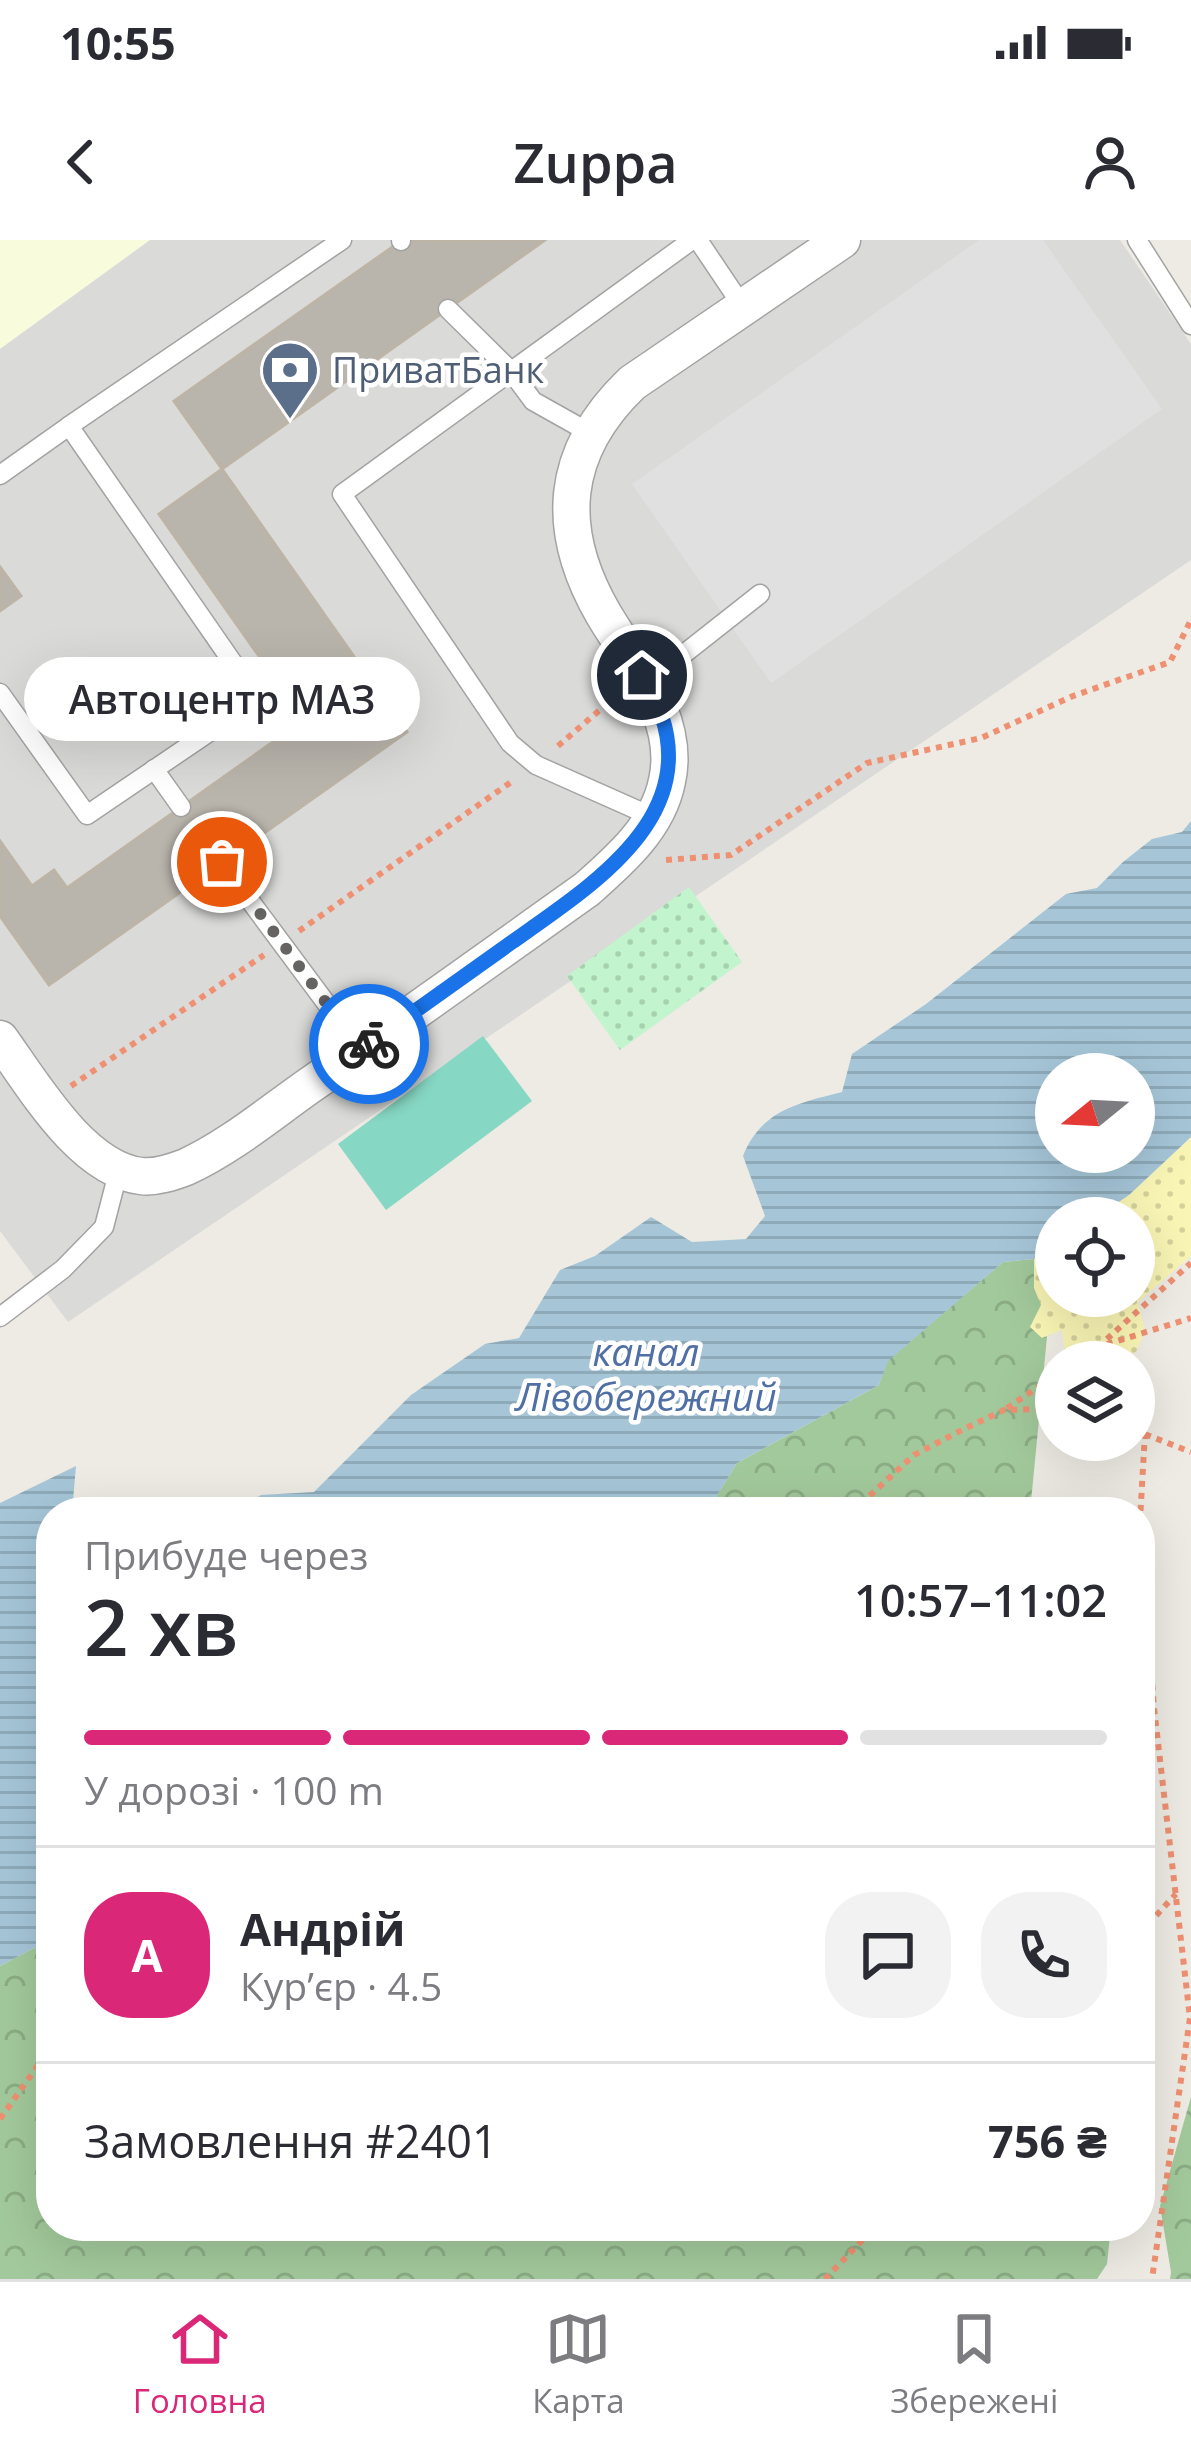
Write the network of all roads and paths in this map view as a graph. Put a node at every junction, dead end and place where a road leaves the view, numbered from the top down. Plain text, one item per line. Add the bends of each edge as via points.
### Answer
1 (342, 240) edge
2 (695, 240) edge
3 (1137, 240) edge
4 (824, 245) edge
5 (743, 307) junction
6 (448, 309) dead end
7 (1191, 325) edge
8 (511, 371) junction
9 (69, 426) junction
10 (590, 433) junction
11 (0, 475) edge
12 (760, 593) dead end
13 (1191, 620) edge
14 (645, 679) junction
15 (0, 693) edge
16 (536, 765) junction
17 (154, 770) junction
18 (181, 807) dead end
19 (652, 817) junction
20 (222, 862) dead end
21 (615, 864) junction
22 (282, 943) junction
23 (0, 1039) edge
24 (361, 1050) junction
25 (46, 1103) junction
26 (119, 1169) junction
27 (1191, 1263) edge
28 (0, 1317) edge
29 (1191, 1318) edge
30 (1105, 1341) edge
31 (1117, 1341) edge
32 (1035, 1389) edge
33 (1035, 1409) edge
34 (1004, 1410) junction
35 (1155, 1437) edge
36 (1191, 1452) edge
37 (1143, 1461) edge
38 (868, 1497) edge
39 (1141, 1497) edge
40 (1155, 1716) edge
41 (1176, 1894) junction
42 (1155, 1917) edge
43 (36, 2068) edge
44 (0, 2119) edge
45 (862, 2241) edge
46 (825, 2279) edge
47 (1152, 2279) edge

1 - 9 lane
2 - 5 lane
2 - 8 lane
3 - 7 lane
4 - 5 street
5 - 10 street via 632,383
6 - 8 lane
8 - 10 lane via 532,401
8 - 16 lane via 342,494 510,743
9 - 11 lane
9 - 17 lane via 258,699
10 - 14 street via 576,466 575,542 602,611
12 - 14 lane
13 - 21 path via 1170,662 981,738 867,763 731,855
14 - 16 path
14 - 19 street via 670,760
15 - 17 lane via 87,815
16 - 19 lane
16 - 22 path
17 - 18 lane
19 - 21 street
20 - 22 lane
21 - 24 street
22 - 24 lane
22 - 25 path
23 - 25 street
24 - 26 street via 190,1165 142,1177
25 - 26 street via 89,1152
26 - 28 lane via 104,1227
27 - 30 path
29 - 31 path
32 - 34 path
33 - 34 path
34 - 38 path via 914,1455
35 - 36 path
37 - 39 path
40 - 41 path
41 - 42 path
41 - 47 path via 1190,2018
43 - 44 path
45 - 46 path

